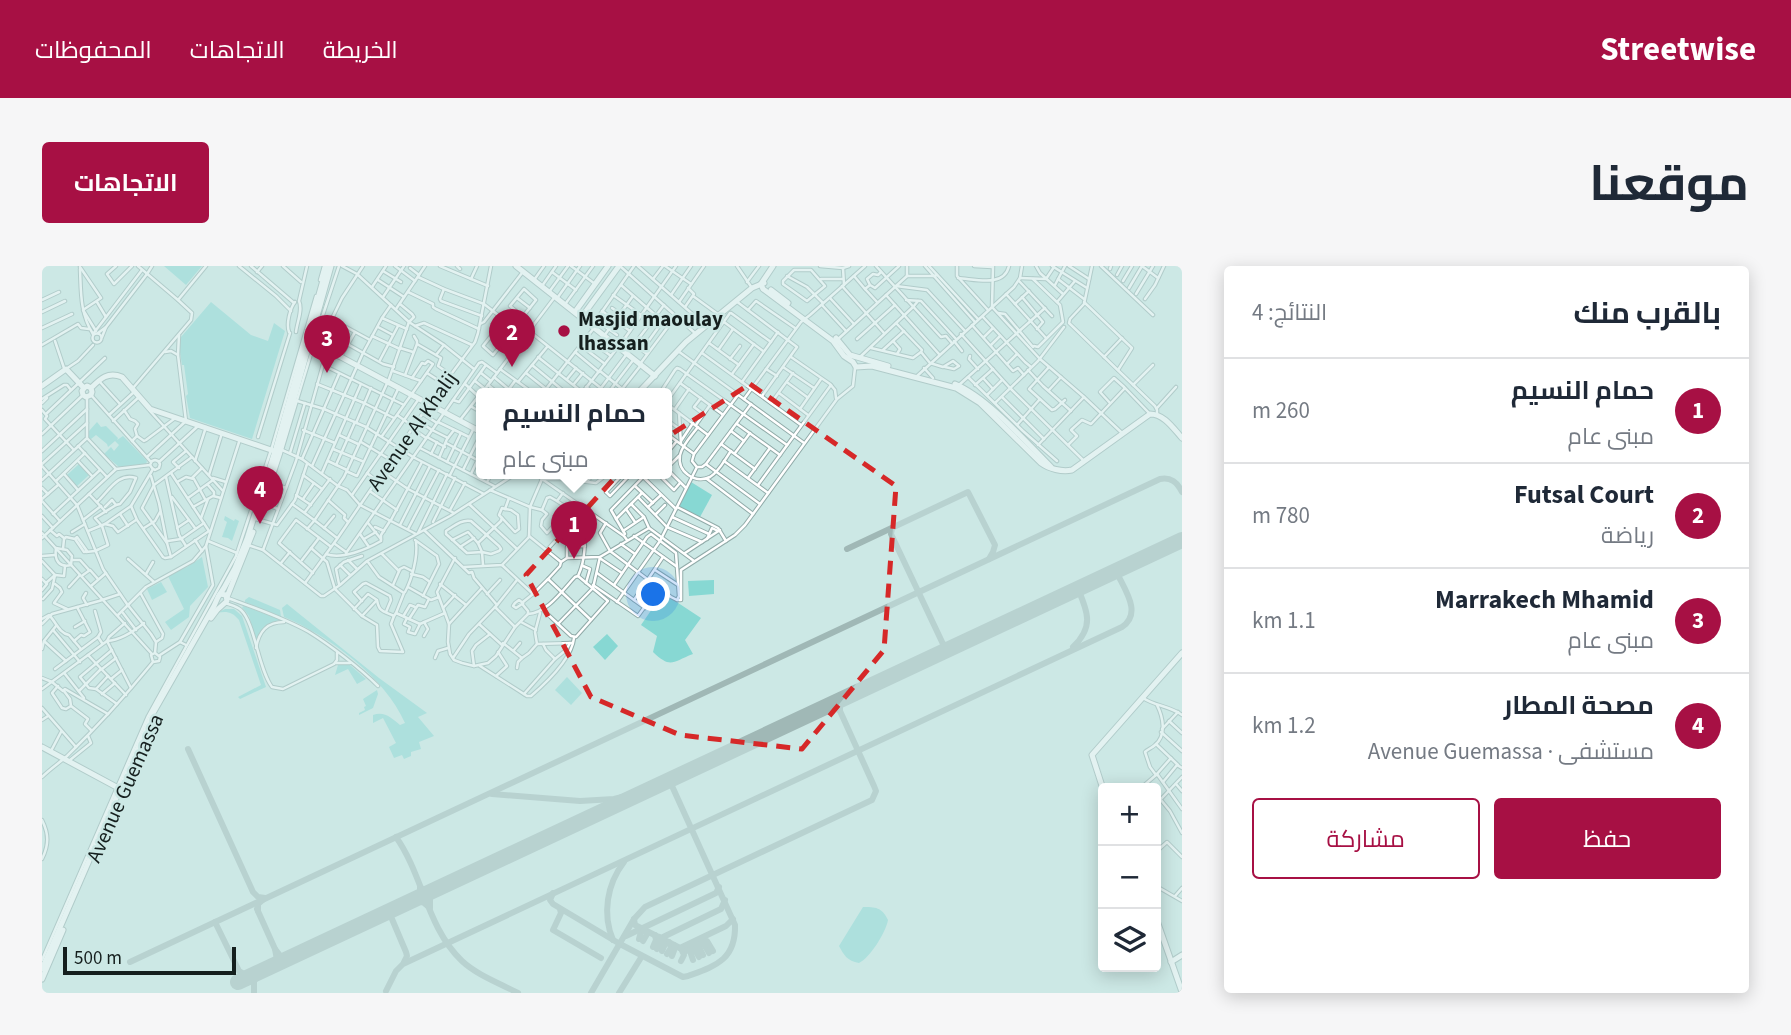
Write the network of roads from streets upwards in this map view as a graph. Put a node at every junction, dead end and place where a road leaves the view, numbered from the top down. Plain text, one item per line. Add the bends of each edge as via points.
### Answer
1 (80, 266) edge
2 (116, 266) edge
3 (132, 266) edge
4 (138, 266) edge
5 (152, 266) edge
6 (206, 266) edge
7 (239, 266) edge
8 (251, 266) edge
9 (262, 266) edge
10 (283, 266) edge
11 (307, 266) edge
12 (328, 266) edge
13 (340, 266) edge
14 (363, 266) edge
15 (386, 266) edge
16 (395, 266) edge
17 (404, 266) edge
18 (425, 266) edge
19 (440, 266) edge
20 (477, 266) edge
21 (491, 266) edge
22 (517, 266) edge
23 (530, 266) edge
24 (544, 266) edge
25 (556, 266) edge
26 (570, 266) edge
27 (580, 266) edge
28 (593, 266) edge
29 (608, 266) edge
30 (619, 266) edge
31 (636, 266) edge
32 (651, 266) edge
33 (664, 266) edge
34 (676, 266) edge
35 (691, 266) edge
36 (704, 266) edge
37 (737, 266) edge
38 (751, 266) edge
39 (772, 266) edge
40 (820, 266) edge
41 (849, 266) edge
42 (865, 266) edge
43 (890, 266) edge
44 (900, 266) edge
45 (907, 266) edge
46 (927, 266) edge
47 (957, 266) edge
48 (974, 266) edge
49 (993, 266) edge
50 (1009, 266) edge
51 (1022, 266) edge
52 (1036, 266) edge
53 (1045, 266) edge
54 (1067, 266) edge
55 (1091, 266) edge
56 (1101, 266) edge
57 (1122, 266) edge
58 (1132, 266) edge
59 (1153, 266) edge
60 (1164, 266) edge
61 (459, 267) edge
62 (1053, 267) edge
63 (410, 268) dead end
64 (758, 268) edge
65 (812, 268) edge
66 (843, 268) edge
67 (879, 268) edge
68 (142, 270) junction
69 (401, 270) junction
70 (383, 271) junction
71 (577, 271) junction
72 (673, 271) junction
73 (894, 271) junction
74 (1150, 271) junction
75 (257, 272) junction
76 (524, 272) junction
77 (552, 272) junction
78 (646, 272) junction
79 (1040, 272) junction
80 (1062, 272) junction
81 (457, 273) junction
82 (147, 274) junction
83 (357, 274) junction
84 (629, 274) junction
85 (1117, 275) dead end
86 (585, 276) junction
87 (787, 276) junction
88 (854, 276) junction
89 (907, 276) junction
90 (936, 276) junction
91 (417, 277) junction
92 (560, 278) junction
93 (682, 278) junction
94 (886, 278) junction
95 (958, 278) junction
96 (1158, 278) junction
97 (395, 279) junction
98 (471, 279) junction
99 (653, 279) junction
100 (819, 279) junction
101 (832, 279) junction
102 (843, 279) junction
103 (1019, 279) junction
104 (1033, 279) junction
105 (1046, 279) junction
106 (1058, 279) junction
107 (1089, 279) junction
108 (378, 280) junction
109 (534, 280) junction
110 (993, 280) junction
111 (1075, 281) junction
112 (1123, 281) dead end
113 (401, 282) dead end
114 (747, 282) junction
115 (303, 283) junction
116 (568, 284) junction
117 (595, 284) junction
118 (763, 284) junction
119 (621, 285) junction
120 (843, 285) junction
121 (870, 285) junction
122 (488, 286) junction
123 (542, 286) junction
124 (662, 286) junction
125 (689, 286) junction
126 (825, 286) junction
127 (1054, 286) junction
128 (372, 287) junction
129 (390, 287) junction
130 (895, 287) junction
131 (1070, 287) junction
132 (752, 288) junction
133 (1087, 288) junction
134 (1129, 288) dead end
135 (444, 289) junction
136 (865, 289) junction
137 (576, 290) junction
138 (1029, 290) junction
139 (60, 292) dead end
140 (408, 292) junction
141 (549, 292) junction
142 (1006, 294) junction
143 (1063, 294) junction
144 (613, 295) junction
145 (671, 295) junction
146 (815, 295) junction
147 (886, 295) junction
148 (1136, 295) dead end
149 (633, 296) junction
150 (693, 296) junction
151 (383, 297) junction
152 (404, 297) junction
153 (654, 297) junction
154 (830, 297) junction
155 (517, 298) junction
156 (556, 298) junction
157 (1022, 298) junction
158 (1145, 299) dead end
159 (42, 300) edge
160 (178, 300) junction
161 (906, 300) junction
162 (65, 301) dead end
163 (736, 301) junction
164 (918, 301) junction
165 (1084, 301) junction
166 (96, 302) junction
167 (296, 302) junction
168 (679, 302) junction
169 (1057, 302) junction
170 (878, 303) junction
171 (400, 304) junction
172 (484, 304) junction
173 (565, 304) junction
174 (823, 304) junction
175 (1015, 304) junction
176 (391, 305) junction
177 (627, 305) junction
178 (664, 305) junction
179 (895, 305) junction
180 (647, 307) junction
181 (685, 307) junction
182 (913, 307) junction
183 (530, 308) junction
184 (612, 308) dead end
185 (990, 308) junction
186 (1045, 308) junction
187 (396, 309) junction
188 (83, 310) junction
189 (748, 310) junction
190 (291, 311) junction
191 (493, 311) junction
192 (602, 311) junction
193 (728, 311) junction
194 (42, 312) edge
195 (575, 312) junction
196 (691, 313) junction
197 (866, 313) junction
198 (72, 314) dead end
199 (620, 314) junction
200 (1038, 314) junction
201 (641, 315) junction
202 (655, 315) junction
203 (719, 315) junction
204 (905, 315) junction
205 (1153, 315) dead end
206 (482, 316) junction
207 (676, 316) junction
208 (982, 316) junction
209 (1052, 316) dead end
210 (106, 317) junction
211 (935, 317) junction
212 (382, 318) junction
213 (581, 318) junction
214 (806, 318) junction
215 (332, 319) junction
216 (521, 319) dead end
217 (628, 319) dead end
218 (615, 320) junction
219 (663, 321) junction
220 (1030, 321) junction
221 (409, 322) junction
222 (508, 322) junction
223 (724, 322) junction
224 (975, 322) junction
225 (1063, 322) junction
226 (1068, 322) junction
227 (600, 323) dead end
228 (684, 323) junction
229 (875, 323) junction
230 (896, 323) junction
231 (928, 323) junction
232 (854, 324) junction
233 (344, 326) junction
234 (398, 326) junction
235 (415, 326) junction
236 (668, 326) junction
237 (706, 326) junction
238 (107, 327) junction
239 (378, 327) junction
240 (480, 327) junction
241 (593, 327) junction
242 (1064, 327) dead end
243 (42, 328) edge
244 (993, 328) junction
245 (89, 329) junction
246 (407, 329) junction
247 (609, 329) junction
248 (733, 329) junction
249 (796, 329) junction
250 (1037, 329) junction
251 (529, 331) junction
252 (630, 331) junction
253 (846, 331) junction
254 (904, 331) junction
255 (326, 332) junction
256 (355, 332) junction
257 (778, 332) junction
258 (1018, 332) junction
259 (290, 333) junction
260 (885, 333) junction
261 (963, 333) junction
262 (499, 334) junction
263 (696, 334) junction
264 (95, 335) junction
265 (179, 335) junction
266 (393, 335) junction
267 (617, 335) dead end
268 (414, 336) dead end
269 (525, 336) junction
270 (604, 336) junction
271 (1000, 336) junction
272 (102, 337) junction
273 (984, 337) junction
274 (309, 338) junction
275 (338, 338) junction
276 (371, 338) junction
277 (586, 338) junction
278 (625, 338) junction
279 (1046, 338) junction
280 (1122, 338) junction
281 (857, 339) dead end
282 (788, 340) junction
283 (55, 341) dead end
284 (836, 341) junction
285 (893, 341) junction
286 (954, 341) junction
287 (98, 342) junction
288 (771, 342) junction
289 (1006, 342) junction
290 (709, 343) junction
291 (348, 344) junction
292 (417, 344) junction
293 (634, 344) junction
294 (754, 344) junction
295 (42, 345) edge
296 (93, 345) junction
297 (388, 345) junction
298 (444, 345) junction
299 (472, 345) junction
300 (580, 345) junction
301 (991, 345) junction
302 (547, 346) junction
303 (740, 346) dead end
304 (618, 347) junction
305 (870, 347) junction
306 (1032, 348) junction
307 (400, 349) junction
308 (642, 350) junction
309 (718, 350) junction
310 (330, 351) junction
311 (678, 351) junction
312 (764, 351) junction
313 (883, 351) junction
314 (962, 351) dead end
315 (164, 352) junction
316 (413, 352) junction
317 (575, 352) junction
318 (921, 352) junction
319 (996, 352) junction
320 (363, 353) junction
321 (702, 353) junction
322 (627, 354) junction
323 (647, 354) junction
324 (897, 354) junction
325 (939, 354) junction
326 (1017, 354) junction
327 (178, 355) junction
328 (436, 355) junction
329 (341, 356) junction
330 (611, 356) junction
331 (970, 356) dead end
332 (791, 357) junction
333 (1104, 357) junction
334 (105, 358) dead end
335 (538, 358) junction
336 (634, 359) junction
337 (730, 359) junction
338 (1040, 359) junction
339 (462, 360) junction
340 (379, 361) junction
341 (568, 361) junction
342 (986, 361) junction
343 (859, 362) junction
344 (1024, 362) junction
345 (694, 363) junction
346 (930, 363) junction
347 (605, 364) junction
348 (1007, 364) junction
349 (323, 365) junction
350 (357, 365) junction
351 (486, 365) junction
352 (532, 365) junction
353 (640, 365) junction
354 (739, 365) junction
355 (1153, 365) dead end
356 (783, 367) junction
357 (945, 367) dead end
358 (1049, 367) junction
359 (576, 368) junction
360 (924, 368) junction
361 (1018, 368) junction
362 (393, 369) junction
363 (500, 369) junction
364 (766, 369) junction
365 (978, 369) junction
366 (993, 369) junction
367 (1030, 369) junction
368 (65, 370) junction
369 (1118, 370) junction
370 (474, 371) junction
371 (599, 371) junction
372 (427, 373) junction
373 (481, 373) junction
374 (526, 373) junction
375 (558, 373) junction
376 (583, 373) junction
377 (687, 373) junction
378 (793, 373) junction
379 (339, 374) junction
380 (732, 374) junction
381 (405, 375) junction
382 (451, 375) junction
383 (495, 375) junction
384 (916, 375) junction
385 (1024, 375) junction
386 (655, 376) junction
387 (777, 376) junction
388 (968, 377) junction
389 (1061, 377) junction
390 (412, 378) junction
391 (608, 378) junction
392 (933, 378) junction
393 (983, 378) junction
394 (351, 379) junction
395 (476, 379) junction
396 (821, 379) junction
397 (1037, 379) junction
398 (566, 380) junction
399 (592, 380) junction
400 (1002, 380) junction
401 (99, 381) junction
402 (421, 381) junction
403 (552, 381) junction
404 (388, 382) junction
405 (517, 382) junction
406 (741, 382) junction
407 (787, 382) junction
408 (489, 383) junction
409 (615, 383) junction
410 (680, 383) junction
411 (317, 384) junction
412 (361, 384) junction
413 (444, 384) junction
414 (465, 384) junction
415 (1133, 384) junction
416 (573, 385) junction
417 (831, 385) junction
418 (975, 385) junction
419 (42, 386) edge
420 (399, 387) junction
421 (586, 387) edge
422 (958, 387) junction
423 (1176, 387) dead end
424 (371, 388) junction
425 (480, 388) edge
426 (486, 388) edge
427 (494, 388) edge
428 (505, 388) edge
429 (510, 388) edge
430 (526, 388) edge
431 (541, 388) edge
432 (546, 388) edge
433 (560, 388) edge
434 (576, 388) edge
435 (599, 388) edge
436 (602, 388) edge
437 (612, 388) edge
438 (621, 388) edge
439 (623, 388) edge
440 (643, 388) edge
441 (663, 388) edge
442 (814, 388) junction
443 (1010, 388) junction
444 (1125, 388) junction
445 (332, 389) junction
446 (469, 389) junction
447 (690, 389) junction
448 (752, 389) junction
449 (993, 389) junction
450 (71, 390) junction
451 (86, 391) junction
452 (476, 391) edge
453 (1048, 391) junction
454 (135, 393) junction
455 (779, 393) junction
456 (382, 394) junction
457 (412, 394) junction
458 (344, 395) junction
459 (672, 395) edge
460 (738, 395) junction
461 (762, 396) junction
462 (987, 396) junction
463 (1002, 396) junction
464 (807, 397) junction
465 (1084, 397) junction
466 (419, 398) junction
467 (701, 398) junction
468 (354, 399) junction
469 (393, 399) junction
470 (837, 399) junction
471 (1040, 399) junction
472 (295, 400) junction
473 (453, 400) junction
474 (744, 400) junction
475 (42, 401) edge
476 (476, 401) edge
477 (1064, 401) junction
478 (305, 403) junction
479 (364, 403) junction
480 (771, 403) junction
481 (995, 403) junction
482 (1110, 403) junction
483 (120, 404) junction
484 (311, 404) junction
485 (429, 404) junction
486 (751, 404) junction
487 (404, 405) junction
488 (710, 405) junction
489 (730, 405) junction
490 (147, 407) junction
491 (471, 407) junction
492 (375, 408) junction
493 (672, 408) edge
494 (87, 409) junction
495 (324, 409) junction
496 (800, 409) junction
497 (1031, 409) junction
498 (42, 410) edge
499 (124, 410) junction
500 (476, 410) edge
501 (674, 410) junction
502 (1071, 411) junction
503 (444, 412) junction
504 (1154, 412) junction
505 (679, 413) junction
506 (1101, 413) junction
507 (335, 414) junction
508 (386, 414) junction
509 (423, 414) junction
510 (704, 414) junction
511 (743, 414) junction
512 (108, 415) junction
513 (723, 415) junction
514 (808, 415) junction
515 (44, 417) edge
516 (396, 417) junction
517 (176, 418) junction
518 (1023, 418) junction
519 (346, 419) junction
520 (404, 420) junction
521 (113, 421) junction
522 (186, 421) junction
523 (418, 421) junction
524 (460, 421) junction
525 (87, 423) junction
526 (355, 423) junction
527 (437, 423) junction
528 (736, 423) junction
529 (672, 424) edge
530 (51, 425) junction
531 (199, 425) junction
532 (696, 425) junction
533 (801, 425) junction
534 (1017, 425) junction
535 (165, 427) junction
536 (206, 427) junction
537 (366, 427) junction
538 (413, 428) junction
539 (679, 429) junction
540 (303, 430) junction
541 (432, 430) junction
542 (454, 430) junction
543 (476, 430) edge
544 (1053, 430) junction
545 (731, 431) junction
546 (222, 433) junction
547 (376, 433) junction
548 (461, 433) junction
549 (476, 433) edge
550 (750, 433) junction
551 (1122, 433) junction
552 (42, 434) edge
553 (313, 434) junction
554 (60, 435) junction
555 (171, 435) junction
556 (339, 435) junction
557 (708, 435) junction
558 (137, 436) junction
559 (382, 436) junction
560 (794, 436) junction
561 (476, 437) edge
562 (87, 438) junction
563 (324, 438) junction
564 (427, 438) junction
565 (448, 438) junction
566 (469, 438) junction
567 (672, 438) edge
568 (1182, 438) edge
569 (240, 439) junction
570 (348, 439) junction
571 (1044, 439) junction
572 (132, 441) junction
573 (389, 441) junction
574 (744, 441) junction
575 (66, 442) junction
576 (437, 442) junction
577 (179, 443) junction
578 (258, 443) junction
579 (335, 443) junction
580 (359, 443) junction
581 (681, 443) junction
582 (804, 443) junction
583 (721, 444) junction
584 (445, 445) junction
585 (786, 445) junction
586 (1038, 445) junction
587 (1068, 445) junction
588 (78, 446) junction
589 (370, 447) junction
590 (399, 448) junction
591 (420, 448) junction
592 (454, 448) junction
593 (770, 448) junction
594 (333, 449) junction
595 (672, 449) edge
596 (42, 450) edge
597 (74, 450) junction
598 (278, 450) junction
599 (186, 451) junction
600 (462, 452) junction
601 (733, 452) junction
602 (85, 453) junction
603 (342, 453) junction
604 (381, 453) junction
605 (290, 454) junction
606 (431, 454) junction
607 (694, 454) junction
608 (680, 455) junction
609 (780, 455) junction
610 (470, 456) junction
611 (146, 457) junction
612 (296, 457) junction
613 (353, 457) junction
614 (413, 457) junction
615 (439, 458) junction
616 (193, 459) junction
617 (302, 459) junction
618 (476, 459) edge
619 (391, 460) junction
620 (78, 461) junction
621 (327, 461) junction
622 (364, 461) junction
623 (422, 461) junction
624 (724, 461) junction
625 (1057, 461) dead end
626 (1084, 461) junction
627 (159, 462) junction
628 (447, 462) junction
629 (672, 463) edge
630 (151, 464) junction
631 (706, 464) junction
632 (42, 465) edge
633 (309, 465) junction
634 (336, 465) junction
635 (749, 465) junction
636 (430, 466) junction
637 (455, 466) junction
638 (476, 467) edge
639 (697, 467) junction
640 (179, 468) junction
641 (202, 468) junction
642 (755, 469) junction
643 (100, 470) junction
644 (116, 470) junction
645 (439, 470) junction
646 (463, 470) junction
647 (672, 470) edge
648 (152, 471) junction
649 (347, 471) junction
650 (383, 472) junction
651 (716, 472) junction
652 (322, 473) junction
653 (367, 473) junction
654 (49, 474) junction
655 (64, 474) junction
656 (171, 474) junction
657 (471, 474) junction
658 (742, 474) junction
659 (303, 475) junction
660 (449, 475) junction
661 (673, 475) joint
662 (476, 476) edge
663 (93, 477) junction
664 (107, 477) junction
665 (166, 477) junction
666 (691, 477) junction
667 (192, 478) junction
668 (211, 478) junction
669 (455, 478) junction
670 (706, 478) junction
671 (748, 478) junction
672 (481, 479) edge
673 (489, 479) edge
674 (507, 479) edge
675 (542, 479) junction
676 (602, 479) edge
677 (618, 479) edge
678 (626, 479) edge
679 (641, 479) edge
680 (645, 479) edge
681 (664, 479) edge
682 (42, 480) edge
683 (330, 480) junction
684 (377, 481) junction
685 (586, 481) joint
686 (177, 482) junction
687 (226, 482) junction
688 (396, 482) junction
689 (487, 482) junction
690 (57, 483) junction
691 (271, 483) junction
692 (465, 483) junction
693 (680, 483) junction
694 (314, 484) junction
695 (154, 485) junction
696 (208, 485) junction
697 (758, 485) junction
698 (338, 486) junction
699 (634, 486) junction
700 (142, 487) junction
701 (495, 487) junction
702 (42, 488) edge
703 (286, 488) junction
704 (686, 488) junction
705 (322, 489) junction
706 (408, 489) junction
707 (78, 490) junction
708 (490, 490) junction
709 (674, 490) junction
710 (200, 491) junction
711 (223, 491) junction
712 (150, 492) junction
713 (370, 492) junction
714 (416, 493) junction
715 (563, 493) junction
716 (642, 493) junction
717 (768, 493) junction
718 (48, 494) junction
719 (89, 494) junction
720 (484, 494) junction
721 (214, 495) junction
722 (296, 495) junction
723 (352, 495) junction
724 (661, 495) junction
725 (171, 496) junction
726 (267, 496) junction
727 (71, 497) junction
728 (126, 497) junction
729 (424, 497) junction
730 (638, 497) junction
731 (188, 498) junction
732 (221, 498) junction
733 (509, 498) junction
734 (681, 498) junction
735 (206, 499) junction
736 (303, 499) junction
737 (42, 500) edge
738 (133, 500) junction
739 (328, 500) junction
740 (281, 501) junction
741 (383, 501) junction
742 (557, 501) junction
743 (97, 502) junction
744 (433, 502) junction
745 (653, 503) junction
746 (265, 504) junction
747 (469, 504) junction
748 (631, 504) junction
749 (760, 504) junction
750 (77, 505) junction
751 (117, 505) junction
752 (292, 505) junction
753 (311, 505) junction
754 (360, 505) junction
755 (665, 505) dead end
756 (131, 506) junction
757 (442, 506) junction
758 (193, 507) junction
759 (530, 507) junction
760 (648, 507) junction
761 (180, 508) junction
762 (676, 508) junction
763 (104, 509) junction
764 (174, 509) junction
765 (505, 509) junction
766 (626, 509) junction
767 (278, 510) junction
768 (397, 510) junction
769 (542, 510) junction
770 (583, 510) junction
771 (93, 512) junction
772 (160, 512) junction
773 (305, 512) junction
774 (376, 512) junction
775 (452, 512) junction
776 (53, 514) junction
777 (120, 514) junction
778 (656, 514) junction
779 (753, 514) junction
780 (42, 516) edge
781 (334, 516) dead end
782 (450, 516) junction
783 (644, 517) junction
784 (672, 517) junction
785 (96, 518) junction
786 (502, 518) junction
787 (616, 519) junction
788 (137, 520) junction
789 (189, 520) junction
790 (258, 520) junction
791 (60, 521) junction
792 (203, 521) junction
793 (391, 521) junction
794 (84, 522) junction
795 (314, 522) junction
796 (348, 522) junction
797 (635, 522) junction
798 (152, 523) junction
799 (368, 523) junction
800 (606, 523) junction
801 (213, 524) junction
802 (456, 524) junction
803 (104, 525) junction
804 (272, 525) junction
805 (400, 525) junction
806 (432, 525) junction
807 (128, 526) junction
808 (494, 527) junction
809 (667, 527) junction
810 (144, 528) junction
811 (177, 528) junction
812 (195, 528) junction
813 (324, 528) junction
814 (649, 528) junction
815 (51, 529) junction
816 (307, 529) junction
817 (375, 529) junction
818 (408, 529) junction
819 (210, 530) junction
820 (424, 530) junction
821 (88, 531) junction
822 (384, 531) junction
823 (623, 531) junction
824 (720, 531) junction
825 (72, 532) dead end
826 (359, 534) junction
827 (709, 534) junction
828 (487, 535) junction
829 (43, 536) edge
830 (416, 536) junction
831 (529, 536) junction
832 (634, 536) junction
833 (64, 538) junction
834 (319, 538) junction
835 (474, 538) junction
836 (181, 539) junction
837 (337, 539) junction
838 (364, 539) junction
839 (381, 539) junction
840 (661, 539) junction
841 (707, 539) junction
842 (195, 540) junction
843 (452, 540) junction
844 (628, 540) junction
845 (208, 541) junction
846 (726, 541) junction
847 (168, 542) junction
848 (353, 542) junction
849 (702, 542) junction
850 (478, 543) junction
851 (643, 543) junction
852 (621, 544) junction
853 (247, 545) junction
854 (332, 545) junction
855 (186, 546) junction
856 (206, 546) junction
857 (585, 546) junction
858 (369, 547) junction
859 (460, 547) junction
860 (55, 548) junction
861 (311, 548) junction
862 (63, 549) junction
863 (263, 550) junction
864 (517, 550) junction
865 (547, 550) junction
866 (653, 550) junction
867 (95, 551) junction
868 (202, 551) junction
869 (610, 551) junction
870 (290, 552) junction
871 (360, 552) junction
872 (482, 552) junction
873 (346, 553) junction
874 (381, 553) junction
875 (43, 554) edge
876 (237, 554) junction
877 (326, 554) junction
878 (635, 554) junction
879 (684, 554) junction
880 (55, 555) junction
881 (334, 555) junction
882 (362, 556) junction
883 (171, 557) junction
884 (663, 557) junction
885 (323, 558) junction
886 (454, 558) junction
887 (567, 558) junction
888 (585, 558) junction
889 (600, 558) junction
890 (128, 559) dead end
891 (72, 560) junction
892 (348, 560) junction
893 (42, 561) edge
894 (694, 561) junction
895 (153, 562) dead end
896 (301, 562) junction
897 (366, 562) junction
898 (561, 562) junction
899 (280, 564) junction
900 (341, 564) junction
901 (628, 564) junction
902 (71, 565) junction
903 (502, 565) junction
904 (65, 566) junction
905 (481, 566) junction
906 (583, 566) junction
907 (677, 566) junction
908 (464, 567) junction
909 (357, 569) junction
910 (89, 570) junction
911 (655, 570) junction
912 (399, 571) junction
913 (639, 571) junction
914 (472, 572) junction
915 (106, 573) junction
916 (313, 573) junction
917 (412, 573) junction
918 (597, 573) junction
919 (622, 573) junction
920 (55, 575) junction
921 (81, 576) junction
922 (147, 576) junction
923 (351, 576) junction
924 (578, 576) junction
925 (42, 579) edge
926 (98, 579) junction
927 (548, 579) junction
928 (499, 580) dead end
929 (517, 580) junction
930 (649, 580) junction
931 (154, 582) junction
932 (430, 582) junction
933 (46, 583) junction
934 (305, 583) junction
935 (586, 583) junction
936 (54, 584) junction
937 (440, 584) junction
938 (149, 585) junction
939 (340, 585) junction
940 (393, 585) junction
941 (614, 585) junction
942 (678, 585) junction
943 (91, 586) junction
944 (593, 586) junction
945 (69, 587) dead end
946 (408, 587) junction
947 (659, 587) junction
948 (482, 588) junction
949 (335, 589) junction
950 (642, 589) junction
951 (42, 590) edge
952 (50, 591) junction
953 (561, 592) junction
954 (625, 592) junction
955 (86, 593) dead end
956 (140, 593) junction
957 (404, 593) junction
958 (120, 594) junction
959 (487, 594) junction
960 (533, 594) junction
961 (455, 595) junction
962 (423, 596) junction
963 (58, 597) junction
964 (439, 597) junction
965 (652, 597) junction
966 (43, 599) edge
967 (223, 599) junction
968 (429, 599) junction
969 (103, 600) junction
970 (377, 600) junction
971 (634, 600) junction
972 (677, 600) junction
973 (362, 601) junction
974 (617, 602) junction
975 (54, 603) junction
976 (87, 605) junction
977 (129, 606) junction
978 (466, 606) junction
979 (496, 606) junction
980 (576, 606) junction
981 (77, 607) junction
982 (645, 608) junction
983 (67, 609) junction
984 (354, 609) junction
985 (444, 610) junction
986 (95, 611) dead end
987 (541, 611) junction
988 (386, 612) junction
989 (120, 614) junction
990 (395, 614) junction
991 (528, 614) junction
992 (49, 615) junction
993 (362, 616) junction
994 (406, 617) junction
995 (42, 619) edge
996 (591, 620) junction
997 (85, 621) junction
998 (287, 622) junction
999 (521, 622) junction
1000 (125, 623) junction
1001 (144, 623) junction
1002 (422, 623) junction
1003 (479, 623) junction
1004 (42, 624) edge
1005 (449, 624) junction
1006 (558, 624) junction
1007 (57, 625) junction
1008 (75, 627) dead end
1009 (514, 627) junction
1010 (536, 630) junction
1011 (53, 631) junction
1012 (135, 631) junction
1013 (489, 634) junction
1014 (87, 635) junction
1015 (424, 636) dead end
1016 (98, 637) junction
1017 (574, 638) junction
1018 (44, 641) junction
1019 (74, 641) junction
1020 (93, 641) junction
1021 (107, 641) junction
1022 (156, 642) junction
1023 (180, 642) junction
1024 (520, 643) dead end
1025 (537, 643) junction
1026 (572, 643) junction
1027 (102, 644) junction
1028 (503, 644) junction
1029 (543, 644) junction
1030 (189, 647) junction
1031 (448, 648) junction
1032 (42, 649) edge
1033 (82, 649) junction
1034 (112, 650) junction
1035 (256, 650) junction
1036 (514, 650) junction
1037 (459, 651) junction
1038 (498, 652) junction
1039 (154, 653) junction
1040 (337, 653) junction
1041 (1182, 653) edge
1042 (74, 655) junction
1043 (88, 655) junction
1044 (160, 655) junction
1045 (116, 658) junction
1046 (435, 658) dead end
1047 (522, 658) junction
1048 (453, 659) junction
1049 (555, 659) junction
1050 (66, 662) junction
1051 (80, 662) junction
1052 (153, 662) junction
1053 (95, 663) junction
1054 (336, 663) junction
1055 (351, 663) junction
1056 (462, 663) junction
1057 (474, 666) junction
1058 (480, 666) junction
1059 (517, 668) dead end
1060 (55, 669) dead end
1061 (101, 670) junction
1062 (122, 670) junction
1063 (65, 674) junction
1064 (496, 676) junction
1065 (42, 678) edge
1066 (109, 678) junction
1067 (52, 682) junction
1068 (115, 683) junction
1069 (86, 684) junction
1070 (58, 686) junction
1071 (378, 686) dead end
1072 (96, 688) junction
1073 (131, 688) junction
1074 (42, 689) edge
1075 (63, 691) junction
1076 (79, 691) junction
1077 (102, 694) junction
1078 (524, 694) junction
1079 (73, 695) junction
1080 (126, 695) junction
1081 (1143, 698) junction
1082 (70, 699) junction
1083 (87, 701) junction
1084 (117, 704) junction
1085 (1157, 705) junction
1086 (71, 706) junction
1087 (1180, 707) dead end
1088 (42, 708) edge
1089 (1177, 711) junction
1090 (109, 714) junction
1091 (1182, 715) edge
1092 (48, 716) junction
1093 (42, 720) edge
1094 (1169, 721) junction
1095 (1162, 730) junction
1096 (92, 731) junction
1097 (61, 732) junction
1098 (1182, 733) edge
1099 (88, 736) junction
1100 (1182, 742) edge
1101 (1156, 744) junction
1102 (42, 747) edge
1103 (75, 747) junction
1104 (1178, 747) junction
1105 (51, 751) junction
1106 (1182, 751) edge
1107 (1171, 758) junction
1108 (66, 760) junction
1109 (1180, 766) edge
1110 (1156, 775) junction
1111 (42, 777) edge
1112 (1182, 777) edge
1113 (1163, 782) junction
1114 (1101, 783) edge
1115 (1149, 783) edge
1116 (1176, 784) junction
1117 (120, 789) junction
1118 (1182, 791) edge
1119 (1168, 792) junction
1120 (1161, 799) joint
1121 (1182, 809) edge
1122 (1182, 815) edge
1123 (42, 820) edge
1124 (1177, 821) junction
1125 (1182, 832) edge
1126 (1161, 847) edge
1127 (1182, 857) edge
1128 (42, 859) edge
1129 (1182, 888) edge
1130 (1161, 889) edge
1131 (1175, 897) junction
1132 (1182, 901) edge
1133 (1161, 933) edge
1134 (1182, 954) edge
1135 (42, 960) edge
1136 (1171, 962) junction
1137 (42, 969) edge
1138 (42, 979) edge
1139 (1182, 992) edge

1 - 166 street via 101,299
1 - 188 street
2 - 3 street via 107,274 114,284
4 - 68 street
5 - 82 street
6 - 160 street
7 - 190 street
8 - 75 street
9 - 75 street
10 - 115 street
11 - 115 street
12 - 274 street, Avenue Guemassa
13 - 83 street
13 - 274 street via 316,336
14 - 83 street
15 - 70 street
16 - 69 street
17 - 69 street
18 - 91 street
19 - 81 street
20 - 98 street
21 - 122 street, Avenue Al Khalij
22 - 76 street
23 - 76 street
24 - 109 street
25 - 77 street
26 - 71 street
26 - 92 street
27 - 71 street
28 - 86 street
29 - 117 street
30 - 84 street
30 - 213 street
31 - 78 street
31 - 84 street
32 - 78 street
33 - 72 street
33 - 99 street
34 - 72 street
35 - 93 street
36 - 125 street
37 - 114 street
38 - 64 street
39 - 118 street
40 - 66 street
41 - 66 street
42 - 88 street
43 - 73 street
44 - 73 street
45 - 89 street
46 - 90 street
47 - 95 street
48 - 49 street
49 - 110 street
50 - 110 street via 1004,276
51 - 103 street
52 - 79 street
53 - 79 street
54 - 80 street
54 - 107 street
55 - 107 street
56 - 205 street
57 - 85 street
58 - 112 street
59 - 74 street
60 - 96 street
61 - 81 street
62 - 80 street
62 - 105 street
63 - 91 street
64 - 114 street
65 - 87 street via 794,270
65 - 100 street
66 - 102 street
67 - 94 street
67 - 121 street via 878,275 867,279
68 - 82 street
68 - 210 street
69 - 91 street
69 - 97 street
70 - 97 street
70 - 108 street
71 - 86 street
71 - 116 street
72 - 93 street
72 - 124 street
73 - 94 street
74 - 96 street
74 - 134 street via 1142,266
74 - 148 street
75 - 167 street
76 - 109 street
76 - 191 street
77 - 92 street
77 - 123 street
78 - 99 street
79 - 105 street
80 - 106 street
80 - 111 street
81 - 98 street
82 - 160 street
82 - 238 street
83 - 128 street
83 - 215 street
84 - 119 street
84 - 153 street
86 - 117 street
86 - 137 street
87 - 146 street
87 - 146 street via 784,285 806,301
88 - 120 street
88 - 136 street
89 - 90 street
89 - 130 street
90 - 224 street
91 - 135 street
91 - 140 street
92 - 116 street
92 - 141 street
93 - 125 street
93 - 145 street
94 - 121 street via 875,288
94 - 130 street
95 - 110 street
95 - 185 street
96 - 158 street
97 - 113 street
97 - 129 street
98 - 122 street
99 - 124 street
100 - 101 street
100 - 126 street
101 - 102 street
101 - 126 street
102 - 120 street
103 - 104 street
103 - 138 street
103 - 142 street
104 - 105 street
104 - 169 street
105 - 127 street
106 - 127 street
106 - 131 street
107 - 133 street
108 - 128 street
108 - 129 street
109 - 123 street
110 - 185 street
111 - 131 street
111 - 133 street
114 - 132 street
115 - 167 street
116 - 137 street
116 - 156 street
117 - 195 street
118 - 132 street
118 - 214 street
119 - 144 street
119 - 149 street
120 - 154 street
120 - 197 street
121 - 136 street
122 - 172 street, Avenue Al Khalij
123 - 141 street
124 - 145 street
124 - 153 street
125 - 150 street
125 - 168 street
126 - 146 street
127 - 143 street
128 - 151 street
129 - 151 street
129 - 152 street
130 - 147 street
130 - 161 street
130 - 261 street via 927,290
131 - 143 street
131 - 165 street
132 - 163 street
133 - 165 street
135 - 172 street
135 - 206 street via 440,300
136 - 170 street
137 - 173 street
138 - 157 street
138 - 186 street
139 - 159 street
140 - 152 street
140 - 240 street
141 - 156 street
142 - 175 street
142 - 185 street
143 - 169 street
144 - 177 street
144 - 192 street
145 - 168 street
146 - 174 street
147 - 170 street
147 - 179 street
149 - 177 street
149 - 180 street
150 - 181 street
150 - 203 street
151 - 176 street
152 - 171 street
153 - 178 street
153 - 180 street
154 - 174 street
154 - 232 street
155 - 183 street
155 - 183 street via 524,289 536,300
155 - 222 street via 510,306 516,312
156 - 173 street
156 - 251 street
157 - 175 street
157 - 200 street
160 - 265 street via 193,316
161 - 164 street
161 - 182 street
162 - 194 street
163 - 189 street
163 - 193 street
164 - 182 street
164 - 211 street
165 - 226 street
165 - 280 street
166 - 188 street
166 - 210 street
167 - 190 street
167 - 274 street via 301,305
168 - 181 street
169 - 225 street
170 - 197 street
171 - 187 street
171 - 221 street via 413,315
172 - 191 street
172 - 206 street, Avenue Al Khalij
173 - 195 street
174 - 214 street
174 - 253 street
175 - 220 street
176 - 187 street
176 - 212 street
177 - 199 street
177 - 201 street
178 - 202 street
178 - 207 street
179 - 204 street
179 - 229 street
180 - 201 street
180 - 202 street
181 - 196 street
182 - 204 street
182 - 231 street
183 - 216 street
184 - 199 street
185 - 208 street
185 - 258 street
186 - 200 street
186 - 209 street
187 - 221 street
188 - 245 street
188 - 264 street
189 - 249 street via 757,301
189 - 257 street
190 - 259 street
191 - 222 street
191 - 240 street
192 - 218 street
192 - 241 street
193 - 203 street
193 - 223 street
193 - 288 street
195 - 213 street
196 - 228 street
196 - 237 street
197 - 229 street
197 - 232 street
198 - 243 street
199 - 217 street
199 - 218 street
200 - 220 street
200 - 250 street via 1044,323
201 - 252 street
202 - 219 street
202 - 293 street
203 - 237 street
204 - 230 street
204 - 325 street
206 - 240 street, Avenue Al Khalij
207 - 228 street
207 - 236 street
208 - 224 street
208 - 244 street
210 - 264 street
211 - 231 street
211 - 286 street
212 - 234 street
212 - 239 street
213 - 241 street
214 - 249 street
214 - 284 street
215 - 233 street
215 - 255 street
218 - 247 street
218 - 252 street
219 - 236 street
219 - 308 street
220 - 250 street
220 - 258 street
221 - 235 street
221 - 246 street
222 - 262 street
222 - 269 street
223 - 248 street
223 - 290 street
224 - 261 street
224 - 273 street
225 - 226 street
225 - 279 street
226 - 333 street
227 - 247 street
228 - 263 street
229 - 260 street
229 - 281 street
230 - 254 street
230 - 260 street
231 - 286 street via 941,337
232 - 253 street
233 - 256 street
233 - 275 street
234 - 246 street
234 - 266 street
235 - 298 street
235 - 299 street via 424,323
236 - 323 street
237 - 263 street
238 - 264 street
238 - 272 street
239 - 266 street
239 - 276 street
240 - 299 street, Avenue Al Khalij
241 - 270 street
241 - 277 street
242 - 338 street
244 - 271 street
244 - 273 street
245 - 264 street
245 - 295 street via 78,324
246 - 307 street
247 - 267 street
247 - 270 street
248 - 294 street
248 - 309 street
249 - 282 street
250 - 279 street
251 - 269 street
251 - 302 street
252 - 278 street
253 - 284 street
254 - 285 street
254 - 318 street
255 - 274 street
255 - 275 street
256 - 276 street
256 - 291 street
257 - 282 street
257 - 288 street
258 - 289 street
258 - 306 street
259 - 274 street
259 - 578 street
260 - 305 street
261 - 286 street
261 - 342 street
262 - 262 street via 495,331 483,346 493,355 506,339
263 - 311 street
264 - 272 street
264 - 287 street
264 - 296 street
265 - 315 street
265 - 327 street
266 - 297 street
268 - 292 street
269 - 363 street
270 - 304 street
271 - 289 street
271 - 301 street
272 - 287 street
273 - 301 street
274 - 310 street
274 - 472 street, Avenue Guemassa
274 - 598 street, Avenue Guemassa
275 - 291 street
276 - 297 street
276 - 320 street
277 - 300 street
277 - 330 street
278 - 293 street
278 - 304 street
279 - 306 street
280 - 333 street
280 - 369 street via 1133,349
282 - 332 street via 797,348
282 - 364 street
283 - 368 street
284 - 343 street
285 - 313 street
285 - 324 street via 900,349
286 - 314 street
286 - 325 street
287 - 296 street
288 - 312 street
289 - 319 street
289 - 326 street
290 - 309 street
290 - 321 street
291 - 320 street
291 - 329 street
292 - 316 street
292 - 328 street
293 - 308 street
293 - 322 street
294 - 312 street
294 - 354 street
296 - 368 street
297 - 307 street
297 - 340 street
298 - 328 street
298 - 339 street
299 - 339 street, Avenue Al Khalij
300 - 317 street
300 - 347 street
301 - 319 street
302 - 335 street
302 - 341 street
303 - 337 street
304 - 322 street
304 - 330 street
305 - 313 street
305 - 343 street
306 - 338 street
307 - 316 street
307 - 362 street
308 - 323 street
309 - 337 street
310 - 329 street
310 - 349 street
311 - 345 street
311 - 386 street
312 - 406 street
313 - 324 street
315 - 327 street
315 - 454 street
316 - 381 street
317 - 341 street
317 - 371 street
318 - 324 street via 913,358
318 - 346 street
319 - 342 street
319 - 348 street
320 - 340 street
320 - 350 street
321 - 345 street
321 - 380 street
322 - 336 street
322 - 391 street
323 - 353 street
325 - 346 street
326 - 344 street
326 - 348 street
327 - 522 street
328 - 382 street via 441,359 438,365
329 - 350 street
330 - 347 street
331 - 365 street
332 - 356 street
332 - 396 street
333 - 369 street
334 - 451 street
335 - 352 street
335 - 375 street
336 - 353 street
336 - 409 street
337 - 354 street
338 - 358 street
338 - 367 street
339 - 370 street
339 - 382 street, Avenue Al Khalij
340 - 362 street
341 - 359 street
341 - 375 street
342 - 365 street
342 - 366 street
343 - 384 street
343 - 470 street via 853,386
344 - 361 street
344 - 367 street
345 - 377 street
345 - 460 street
346 - 357 street
346 - 360 street
347 - 371 street
348 - 361 street via 1013,371
349 - 379 street
349 - 411 street
350 - 394 street
350 - 404 street
351 - 370 street via 480,362
351 - 373 street
351 - 383 street
352 - 374 street
352 - 403 street
353 - 386 street
353 - 439 street
354 - 380 street
355 - 415 street
356 - 378 street
356 - 387 street
358 - 389 street
358 - 397 street
359 - 376 street
359 - 398 street
360 - 384 street
360 - 392 street
361 - 385 street
362 - 381 street
362 - 404 street
363 - 383 street
363 - 405 street
364 - 387 street
364 - 448 street
365 - 388 street
366 - 393 street
366 - 400 street
367 - 385 street
367 - 397 street
368 - 419 street
368 - 451 street
369 - 415 street
370 - 395 street
370 - 414 street
371 - 391 street
371 - 399 street
372 - 390 street via 433,365 429,361 422,363
372 - 402 street
372 - 413 street
373 - 395 street
373 - 408 street
374 - 405 street
374 - 431 street
375 - 398 street
375 - 403 street
376 - 399 street
376 - 416 street
377 - 410 street
377 - 441 street via 677,368
377 - 489 street
378 - 407 street
378 - 442 street
379 - 394 street
379 - 445 street
380 - 406 street
381 - 390 street
382 - 413 street, Avenue Al Khalij
383 - 408 street
383 - 428 street
384 - 392 street
384 - 422 street
385 - 443 street
386 - 440 street
387 - 461 street
388 - 418 street
388 - 422 street
389 - 453 street
389 - 465 street
390 - 402 street
391 - 409 street
391 - 436 street
392 - 422 street
393 - 418 street
393 - 449 street
394 - 412 street
394 - 458 street
395 - 425 street
395 - 446 street
396 - 417 street
396 - 442 street
397 - 453 street
397 - 471 street via 1029,388
398 - 416 street
399 - 421 street
399 - 435 street
400 - 443 street
400 - 449 street
401 - 451 street
401 - 454 street via 117,375
401 - 483 street
402 - 457 street
403 - 432 street
403 - 433 street
404 - 420 street
404 - 456 street
405 - 429 street
405 - 430 street
406 - 448 street
407 - 455 street
407 - 464 street
408 - 426 street
408 - 427 street
409 - 437 street
409 - 438 street
410 - 447 street
410 - 459 street
411 - 445 street
411 - 484 street
412 - 424 street
412 - 468 street
413 - 485 street, Avenue Al Khalij
414 - 446 street
414 - 473 street
415 - 504 street
416 - 434 street
417 - 470 street
417 - 514 street
418 - 462 street
420 - 457 street
420 - 469 street
422 - 626 street via 984,401 1053,469 1069,470
423 - 504 street
424 - 456 street
424 - 479 street
442 - 464 street
443 - 463 street
443 - 497 street
444 - 482 street
444 - 482 street via 1114,378 1100,393
444 - 504 street
445 - 458 street
445 - 495 street
446 - 452 street
446 - 473 street via 459,402
447 - 467 street
447 - 501 street
448 - 461 street
448 - 474 street
449 - 462 street
450 - 451 street
450 - 475 street via 65,385
450 - 515 street
451 - 494 street
451 - 512 street
451 - 530 street
453 - 477 street
454 - 483 street
454 - 490 street
454 - 499 street
455 - 480 street
455 - 496 street
456 - 469 street
456 - 492 street
457 - 466 street
457 - 487 street
458 - 468 street
458 - 507 street
460 - 474 street
460 - 489 street
461 - 480 street
462 - 481 street
463 - 481 street
463 - 518 street
464 - 496 street
465 - 502 street
465 - 506 street
466 - 485 street
466 - 520 street
467 - 488 street
467 - 510 street via 694,407
468 - 479 street
468 - 519 street
469 - 487 street
469 - 508 street
470 - 582 street
471 - 477 street via 1052,410
471 - 497 street
472 - 478 street
472 - 598 street, Avenue Guemassa
473 - 503 street
474 - 486 street
476 - 491 street
477 - 502 street
478 - 484 street
478 - 605 street
479 - 492 street
479 - 526 street
480 - 533 street
481 - 534 street
482 - 506 street
483 - 512 street
484 - 495 street
484 - 540 street
485 - 503 street
485 - 509 street, Avenue Al Khalij
486 - 511 street
486 - 560 street
487 - 516 street
488 - 510 street
488 - 513 street
489 - 511 street
489 - 513 street
490 - 517 street
490 - 535 street
491 - 500 street
491 - 524 street
492 - 508 street
492 - 537 street
493 - 501 street
494 - 525 street
494 - 554 street
495 - 507 street
495 - 553 street
496 - 514 street
497 - 518 street
497 - 544 street
498 - 515 street
499 - 521 street
499 - 558 street via 138,424
501 - 505 street
502 - 544 street
503 - 524 street
503 - 527 street
504 - 551 street
504 - 568 street
505 - 532 street
505 - 539 street
506 - 551 street
506 - 587 street via 1091,424 1082,420 1074,427 1071,430 1077,436
507 - 519 street
507 - 563 street
508 - 516 street
508 - 547 street
509 - 523 street, Avenue Al Khalij
509 - 527 street
510 - 532 street
511 - 528 street
511 - 585 street
512 - 521 street
513 - 557 street
514 - 533 street
515 - 530 street
516 - 520 street
516 - 559 street
517 - 522 street
517 - 535 street
518 - 534 street
518 - 571 street
519 - 526 street
519 - 556 street
520 - 538 street
520 - 573 street
521 - 572 street
522 - 531 street
522 - 555 street
523 - 538 street, Avenue Al Khalij
523 - 541 street
524 - 543 street
525 - 562 street
525 - 575 street
526 - 537 street
526 - 570 street
527 - 541 street
527 - 542 street
528 - 545 street
528 - 550 street
529 - 539 street
530 - 552 street
530 - 554 street
531 - 536 street
531 - 577 street
532 - 557 street
532 - 581 street
533 - 560 street
534 - 586 street
535 - 555 street
535 - 558 street via 145,441
536 - 546 street
536 - 616 street
537 - 547 street
537 - 580 street
538 - 564 street
538 - 590 street, Avenue Al Khalij
539 - 581 street
540 - 553 street
540 - 612 street
541 - 564 street
541 - 565 street
542 - 548 street
542 - 565 street
544 - 571 street
544 - 587 street
545 - 574 street
545 - 583 street
546 - 569 street
546 - 668 street
547 - 559 street
547 - 589 street
548 - 566 street
548 - 592 street
549 - 566 street
550 - 574 street
550 - 593 street
551 - 626 street
553 - 563 street
553 - 617 street
554 - 575 street
554 - 596 street
555 - 577 street
555 - 611 street
556 - 570 street
556 - 579 street
557 - 607 street
558 - 572 street
559 - 573 street
560 - 582 street
560 - 585 street
561 - 610 street
562 - 588 street
562 - 644 street
563 - 579 street
563 - 633 street
564 - 576 street
564 - 591 street
565 - 584 street
566 - 600 street
567 - 581 street
569 - 578 street
569 - 687 street
570 - 580 street
570 - 603 street
571 - 586 street
572 - 611 street
573 - 590 street
573 - 604 street
574 - 601 street
575 - 597 street
575 - 632 street
576 - 584 street
576 - 606 street
577 - 599 street
577 - 627 street
578 - 598 street
579 - 594 street
580 - 589 street
580 - 613 street
581 - 595 street
581 - 607 street
581 - 608 street
582 - 717 street
583 - 601 street
583 - 631 street
584 - 592 street
584 - 615 street
585 - 609 street
586 - 625 street
587 - 626 street
588 - 597 street
588 - 602 street
589 - 604 street
589 - 622 street
590 - 614 street
590 - 619 street, Avenue Al Khalij
591 - 606 street
591 - 614 street
592 - 600 street
592 - 628 street
593 - 609 street
593 - 642 street
594 - 603 street
594 - 621 street
597 - 654 street
598 - 605 street
598 - 691 street
598 - 790 street, Avenue Guemassa
598 - 853 street, Avenue Guemassa
598 - 876 street
599 - 616 street
599 - 640 street via 173,462
600 - 610 street
600 - 637 street
601 - 624 street
601 - 635 street
602 - 620 street
602 - 643 street
603 - 613 street
603 - 634 street
604 - 619 street
604 - 653 street
605 - 612 street
606 - 615 street
607 - 639 street via 692,461
608 - 629 street
608 - 666 street via 680,463
609 - 697 street
610 - 618 street
610 - 646 street
611 - 630 street
612 - 617 street
612 - 703 street
613 - 622 street
613 - 649 street
614 - 623 street
614 - 688 street
615 - 628 street
616 - 640 street
616 - 641 street
617 - 633 street
619 - 650 street, Avenue Al Khalij
620 - 655 street
620 - 663 street
621 - 634 street
621 - 652 street
622 - 649 street via 357,476
623 - 636 street
623 - 706 street
624 - 651 street
624 - 658 street
627 - 630 street
627 - 648 street
628 - 637 street
630 - 644 street
630 - 648 street
631 - 639 street
631 - 651 street
632 - 654 street
633 - 652 street
633 - 659 street
634 - 649 street
635 - 642 street
635 - 658 street
636 - 645 street
636 - 714 street
637 - 646 street
637 - 660 street
638 - 657 street
639 - 666 street
640 - 656 street
641 - 667 street
641 - 668 street
642 - 671 street
643 - 663 street
643 - 664 street
644 - 664 street
645 - 660 street
645 - 729 street
646 - 657 street
647 - 661 street
648 - 695 street
648 - 700 street
649 - 698 street
650 - 684 street, Avenue Al Khalij
650 - 688 street
651 - 670 street
651 - 749 street
652 - 683 street
653 - 684 street
653 - 723 street
654 - 682 street
654 - 690 street
655 - 690 street
655 - 707 street
656 - 665 street
656 - 686 street
657 - 662 street
658 - 671 street
659 - 694 street
659 - 722 street
660 - 669 street
660 - 744 street
661 - 693 street
663 - 707 street
664 - 719 street
665 - 695 street
665 - 725 street
666 - 670 street
666 - 704 street
667 - 686 street
667 - 710 street
668 - 687 street
668 - 696 street
668 - 711 street
669 - 692 street
669 - 757 street
670 - 779 street
671 - 697 street
672 - 689 street
673 - 689 street
674 - 701 street
675 - 685 street
675 - 715 street
675 - 759 street
676 - 685 street
677 - 678 street via 606,492 609,496
679 - 699 street
680 - 724 street
681 - 709 street
683 - 698 street
683 - 705 street
684 - 713 street, Avenue Al Khalij
686 - 731 street
687 - 711 street
688 - 706 street
688 - 741 street
689 - 701 street
690 - 718 street
690 - 727 street
691 - 703 street
691 - 726 street
692 - 720 street
692 - 775 street
693 - 704 street
693 - 709 street
694 - 705 street
694 - 736 street
695 - 712 street
695 - 772 street
696 - 710 street
696 - 721 street
697 - 717 street
698 - 723 street
698 - 739 street
699 - 716 street
699 - 787 street via 611,510
700 - 712 street
700 - 738 street
701 - 708 street
702 - 718 street
703 - 740 street
704 - 734 street
705 - 753 street
706 - 714 street
706 - 768 street
707 - 727 street
708 - 720 street
708 - 733 street
709 - 734 street
710 - 731 street
710 - 735 street
711 - 732 street
712 - 798 street via 142,508
713 - 741 street
713 - 754 street, Avenue Al Khalij
714 - 729 street
714 - 805 street
715 - 742 street
715 - 770 street
716 - 730 street
716 - 745 street
717 - 749 street
718 - 737 street
719 - 743 street
719 - 750 street
720 - 747 street
721 - 732 street
721 - 735 street
722 - 736 street
722 - 752 street
723 - 754 street
724 - 745 street
724 - 762 street
725 - 761 street
725 - 764 street
726 - 740 street
726 - 746 street
727 - 750 street
727 - 776 street
728 - 738 street
728 - 743 street via 136,481 134,476 117,480
728 - 751 street
729 - 744 street
729 - 818 street
730 - 748 street
730 - 760 street
731 - 758 street
732 - 801 street
733 - 759 street
733 - 765 street
734 - 762 street
735 - 758 street
735 - 792 street
736 - 753 street
737 - 776 street
738 - 756 street
739 - 795 street
739 - 796 street
740 - 767 street
741 - 768 street
741 - 774 street
742 - 769 street via 547,498
742 - 769 street via 564,506 564,514 547,533 541,526 547,514
743 - 763 street
744 - 757 street
744 - 830 street
745 - 760 street
746 - 767 street
746 - 790 street
747 - 775 street
747 - 808 street
748 - 766 street
748 - 783 street
749 - 779 street
750 - 791 street
750 - 794 street
751 - 763 street
751 - 763 street via 112,500
752 - 773 street
752 - 804 street via 278,525
753 - 773 street
754 - 774 street
754 - 796 street, Avenue Al Khalij
755 - 778 street
756 - 777 street
756 - 788 street
757 - 775 street
757 - 806 street
758 - 792 street
759 - 769 street
759 - 831 street
760 - 778 street
761 - 764 street
761 - 789 street
762 - 784 street
762 - 824 street
763 - 771 street
763 - 785 street
764 - 811 street
765 - 786 street via 499,515
765 - 786 street via 518,515 519,529 515,532
766 - 787 street
766 - 797 street
767 - 804 street
768 - 793 street
770 - 800 street
770 - 857 street
770 - 865 street
771 - 785 street
771 - 794 street
772 - 798 street
772 - 847 street
773 - 795 street
774 - 793 street
774 - 799 street
775 - 782 street
776 - 791 street
777 - 803 street
777 - 807 street
778 - 809 street
779 - 846 street
780 - 815 street
781 - 813 street
782 - 802 street
782 - 806 street
783 - 797 street
783 - 814 street
784 - 809 street
784 - 827 street
785 - 803 street
786 - 808 street
787 - 823 street
788 - 807 street
788 - 810 street
789 - 811 street
789 - 812 street
790 - 804 street
790 - 853 street, Avenue Guemassa
791 - 815 street
792 - 801 street
792 - 812 street
792 - 819 street
793 - 805 street
793 - 822 street
794 - 821 street
794 - 825 street
795 - 813 street
795 - 816 street
796 - 837 street, Avenue Al Khalij
797 - 823 street
798 - 810 street
798 - 847 street
799 - 817 street
799 - 826 street
800 - 844 street
800 - 869 street via 601,536
801 - 819 street
802 - 828 street via 469,520
802 - 843 street via 446,533
803 - 807 street via 118,532
803 - 821 street
803 - 867 street via 108,545
804 - 863 street
805 - 818 street
806 - 820 street
808 - 828 street
808 - 864 street
809 - 840 street
809 - 849 street
810 - 883 street via 163,557
811 - 836 street
812 - 836 street
813 - 837 street
814 - 832 street
814 - 840 street
815 - 829 street
815 - 833 street
816 - 834 street
816 - 870 street via 296,520 279,543
817 - 822 street
817 - 838 street
817 - 839 street
818 - 830 street
819 - 842 street
819 - 845 street
820 - 830 street
820 - 886 street
821 - 867 street
822 - 839 street
823 - 844 street
824 - 827 street via 713,528
824 - 841 street
824 - 846 street
826 - 838 street
826 - 848 street
827 - 841 street
828 - 850 street
828 - 872 street via 501,550
829 - 860 street
830 - 874 street
830 - 917 street
830 - 932 street via 438,558
831 - 864 street
831 - 865 street
832 - 844 street
832 - 851 street
833 - 862 street
833 - 867 street via 77,537 86,552
834 - 854 street
834 - 861 street
835 - 843 street via 466,531
835 - 850 street
835 - 859 street
836 - 847 street
836 - 855 street
837 - 854 street, Avenue Al Khalij
838 - 858 street
839 - 858 street
840 - 851 street via 650,534
840 - 866 street
840 - 879 street
840 - 907 street via 675,551
841 - 849 street
842 - 855 street
842 - 868 street
843 - 859 street
844 - 852 street
845 - 856 street
845 - 876 street
846 - 894 street
847 - 883 street
848 - 871 street
848 - 873 street
849 - 879 street
850 - 872 street
851 - 866 street
851 - 878 street
852 - 869 street
852 - 878 street
853 - 863 street
853 - 967 street, Avenue Guemassa
854 - 873 street
854 - 877 street, Avenue Al Khalij
855 - 883 street
856 - 868 street
856 - 1023 street via 213,587
857 - 887 street via 567,547
857 - 888 street
858 - 871 street
859 - 872 street via 469,554
860 - 862 street
860 - 880 street
860 - 902 street
861 - 885 street
861 - 896 street
862 - 891 street
863 - 899 street
864 - 903 street
865 - 898 street
866 - 884 street
866 - 913 street
867 - 915 street
868 - 931 street via 193,562
869 - 889 street
869 - 901 street
870 - 896 street
870 - 899 street
871 - 873 street
871 - 882 street
872 - 905 street
873 - 881 street
874 - 897 street
874 - 912 street
875 - 880 street
876 - 967 street
877 - 881 street
877 - 885 street, Avenue Al Khalij
878 - 901 street
879 - 894 street
880 - 904 street
881 - 900 street
882 - 892 street
882 - 897 street
884 - 907 street
884 - 911 street
885 - 916 street, Avenue Al Khalij
885 - 949 street
886 - 908 street
886 - 937 street
887 - 888 street
887 - 898 street
888 - 889 street
888 - 906 street
889 - 918 street
889 - 919 street
890 - 922 street
891 - 902 street
891 - 910 street via 80,560
892 - 900 street
892 - 909 street
893 - 920 street
894 - 972 street via 680,572 682,598
895 - 922 street
896 - 916 street
897 - 909 street
897 - 940 street
898 - 927 street
899 - 934 street
900 - 923 street
900 - 939 street via 336,569
901 - 913 street
901 - 919 street
902 - 904 street
902 - 921 street
903 - 905 street
903 - 929 street
904 - 920 street via 64,576
905 - 908 street
905 - 914 street
906 - 924 street
906 - 935 street via 590,568
907 - 942 street
908 - 914 street
909 - 923 street
910 - 921 street
910 - 926 street
911 - 930 street
911 - 942 street
912 - 917 street via 404,567
912 - 940 street
913 - 930 street
913 - 954 street
914 - 948 street
915 - 926 street
915 - 958 street
916 - 934 street, Avenue Al Khalij
917 - 932 street
917 - 946 street
918 - 941 street
918 - 944 street
919 - 941 street
920 - 933 street
920 - 936 street
921 - 943 street
921 - 945 street
922 - 931 street
922 - 938 street
923 - 939 street
924 - 935 street
924 - 953 street
925 - 933 street
926 - 943 street
927 - 953 street
927 - 960 street
928 - 959 street
929 - 960 street
929 - 979 street
930 - 947 street
930 - 950 street
931 - 938 street
932 - 962 street
933 - 951 street
934 - 949 street via 321,596
935 - 944 street
936 - 952 street
936 - 963 street via 62,591
937 - 961 street
937 - 964 street
938 - 956 street
939 - 949 street
940 - 957 street
941 - 954 street
942 - 972 street
943 - 969 street
944 - 974 street
944 - 980 street
944 - 996 street via 608,601
946 - 957 street
946 - 962 street
947 - 965 street
947 - 972 street
948 - 959 street
948 - 978 street
949 - 984 street
950 - 965 street
950 - 971 street
952 - 963 street
952 - 966 street
953 - 980 street
953 - 987 street
954 - 971 street
954 - 974 street
955 - 976 street
956 - 977 street
956 - 1022 street via 163,634
957 - 990 street
958 - 969 street
958 - 977 street
959 - 979 street
960 - 991 street via 523,603
961 - 978 street
961 - 985 street
962 - 968 street
963 - 975 street
964 - 968 street
964 - 985 street
965 - 982 street
966 - 975 street
967 - 998 street
967 - 1030 street, Avenue Guemassa
967 - 1030 street, Avenue Guemassa
967 - 1035 street via 243,612
968 - 994 street via 426,606 410,605
969 - 976 street
969 - 989 street
970 - 973 street via 368,594
970 - 988 street
970 - 993 street
971 - 982 street
973 - 984 street
973 - 988 street via 354,592 366,583 390,596
974 - 982 street via 638,615
975 - 983 street
976 - 981 street
977 - 989 street
977 - 1001 street
978 - 1005 street
979 - 1003 street
979 - 1009 street
980 - 996 street
980 - 1006 street
981 - 983 street
981 - 997 street
983 - 992 street
984 - 993 street
985 - 1002 street
985 - 1005 street
986 - 1016 street via 102,632
987 - 991 street
987 - 1006 street
987 - 1010 street
988 - 990 street
989 - 1000 street
989 - 1012 street
990 - 993 street via 391,624 403,652 380,651 378,627
990 - 994 street
991 - 999 street
992 - 995 street
992 - 1004 street
992 - 1007 street
994 - 1002 street
994 - 1002 street via 408,632 414,634
996 - 1017 street
997 - 1008 street
997 - 1014 street
998 - 1035 street via 264,628
998 - 1040 street
999 - 1009 street
999 - 1010 street
1000 - 1012 street
1000 - 1021 street
1001 - 1012 street
1001 - 1022 street
1002 - 1015 street via 428,629
1003 - 1013 street
1003 - 1037 street
1005 - 1031 street
1006 - 1017 street
1007 - 1011 street
1007 - 1019 street
1009 - 1028 street
1010 - 1025 street
1011 - 1018 street
1011 - 1042 street
1012 - 1021 street
1012 - 1039 street
1013 - 1028 street
1013 - 1057 street via 472,651
1014 - 1019 street
1014 - 1020 street
1016 - 1020 street
1016 - 1027 street
1017 - 1026 street
1018 - 1032 street
1018 - 1050 street
1019 - 1033 street
1020 - 1033 street
1021 - 1027 street
1021 - 1034 street
1022 - 1039 street
1023 - 1030 street
1023 - 1044 street
1024 - 1036 street
1025 - 1029 street
1025 - 1047 street
1026 - 1029 street
1026 - 1049 street
1026 - 1078 street via 548,680 531,696
1027 - 1043 street
1028 - 1036 street
1028 - 1038 street
1029 - 1049 street
1030 - 1117 street, Avenue Guemassa via 153,713
1031 - 1046 street via 439,650
1031 - 1048 street
1033 - 1042 street
1034 - 1045 street
1034 - 1053 street
1035 - 1054 street via 274,688 283,689
1036 - 1047 street
1037 - 1048 street
1037 - 1056 street
1038 - 1058 street
1038 - 1064 street via 507,666
1039 - 1044 street
1039 - 1052 street
1040 - 1054 street
1040 - 1055 street
1041 - 1081 street
1042 - 1050 street
1042 - 1051 street
1043 - 1051 street
1043 - 1053 street
1044 - 1052 street via 159,661
1045 - 1061 street
1045 - 1062 street
1047 - 1059 street
1048 - 1056 street
1049 - 1078 street
1050 - 1060 street
1051 - 1063 street
1052 - 1073 street
1053 - 1061 street
1053 - 1069 street via 80,677
1054 - 1055 street
1055 - 1071 street
1056 - 1057 street
1057 - 1058 street
1058 - 1064 street
1061 - 1066 street
1061 - 1069 street
1062 - 1066 street
1062 - 1073 street
1063 - 1067 street
1063 - 1076 street
1064 - 1078 street
1065 - 1067 street
1066 - 1068 street
1066 - 1072 street
1067 - 1070 street
1067 - 1074 street
1068 - 1077 street
1068 - 1080 street
1069 - 1072 street
1069 - 1076 street
1070 - 1075 street
1070 - 1086 street via 52,694 62,708
1072 - 1077 street
1073 - 1080 street
1075 - 1079 street
1075 - 1082 street
1076 - 1083 street
1077 - 1084 street
1079 - 1082 street
1079 - 1083 street
1080 - 1084 street
1081 - 1085 street
1081 - 1114 street via 1092,755
1082 - 1086 street
1083 - 1090 street
1084 - 1090 street
1085 - 1089 street
1085 - 1095 street
1086 - 1096 street via 88,719 85,724
1087 - 1089 street
1088 - 1092 street
1089 - 1091 street
1089 - 1094 street
1090 - 1096 street
1092 - 1093 street
1092 - 1097 street
1094 - 1095 street
1094 - 1098 street
1095 - 1101 street
1095 - 1104 street
1096 - 1099 street
1097 - 1103 street
1097 - 1105 street
1099 - 1103 street
1099 - 1108 street via 91,743
1100 - 1104 street
1101 - 1107 street
1101 - 1110 street via 1145,752
1102 - 1105 street
1103 - 1108 street
1104 - 1106 street
1105 - 1108 street
1107 - 1109 street
1107 - 1110 street
1108 - 1111 street
1108 - 1117 street
1109 - 1113 street
1110 - 1113 street
1110 - 1115 street
1112 - 1116 street
1113 - 1119 street
1116 - 1118 street
1116 - 1119 street
1117 - 1135 street, Avenue Guemassa
1117 - 1137 street, Avenue Guemassa
1117 - 1138 street, Avenue Guemassa
1119 - 1120 street
1119 - 1121 street
1120 - 1124 street
1122 - 1124 street
1123 - 1128 street via 48,841
1124 - 1125 street
1126 - 1127 street via 1167,842
1129 - 1131 street
1130 - 1131 street
1131 - 1132 street
1133 - 1136 street
1134 - 1136 street
1136 - 1139 street

